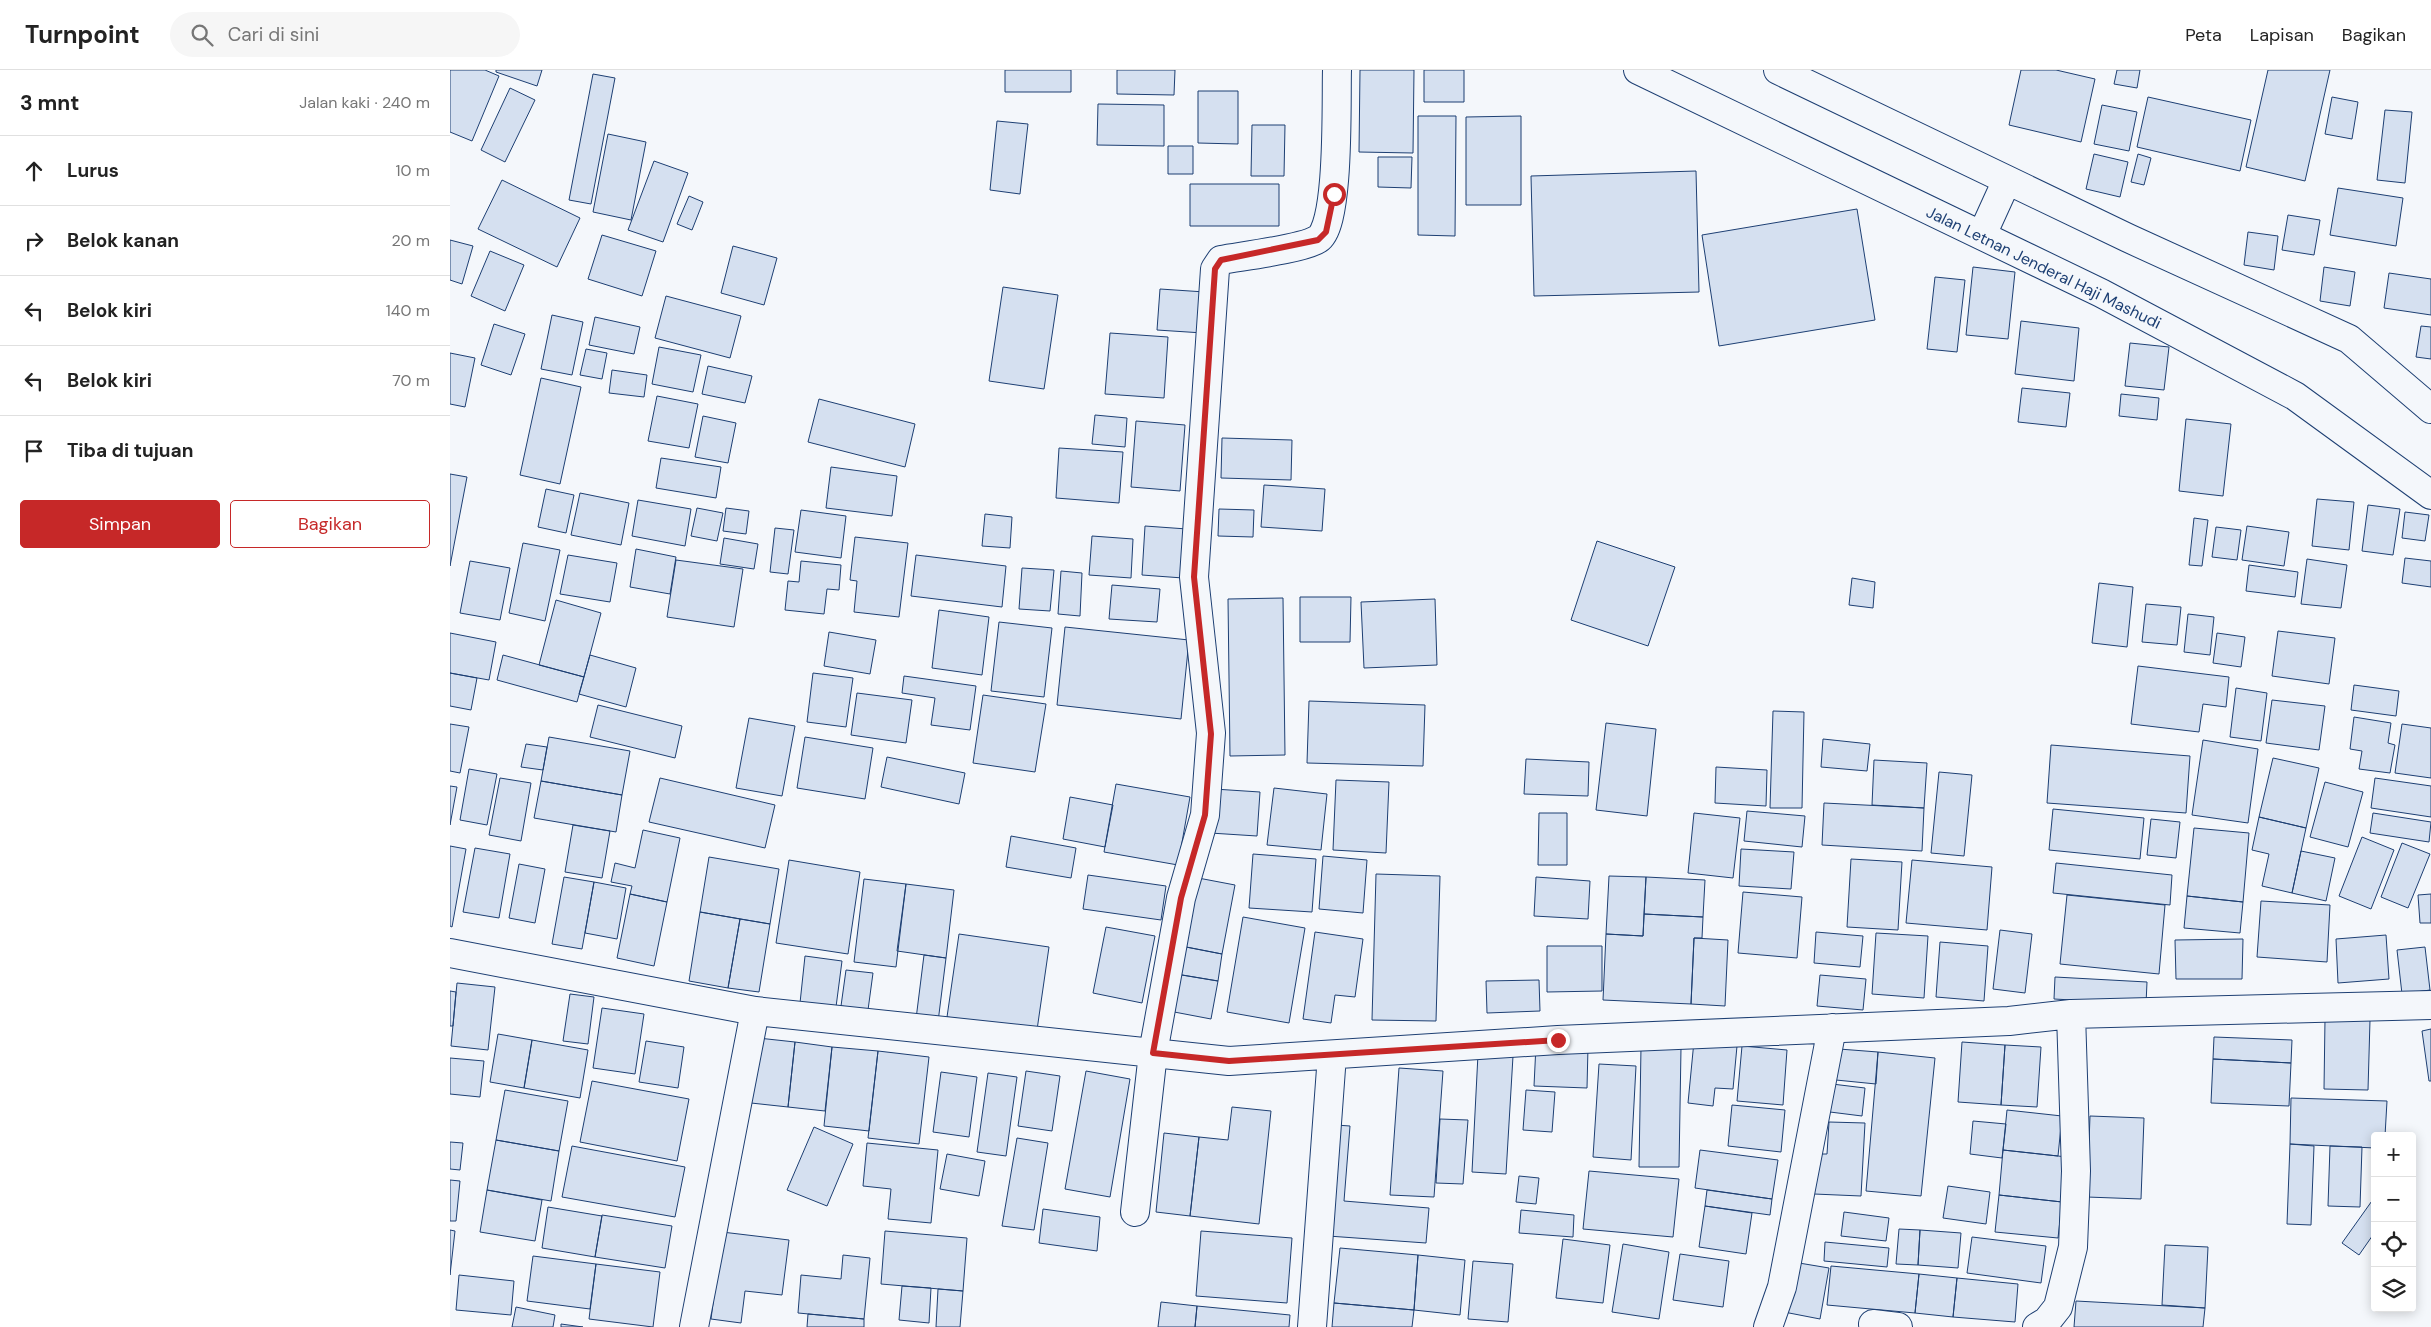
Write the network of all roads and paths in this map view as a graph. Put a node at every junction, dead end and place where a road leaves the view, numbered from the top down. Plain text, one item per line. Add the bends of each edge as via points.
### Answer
1 (1337, 70) edge
2 (1638, 70) edge
3 (1778, 70) edge
4 (2006, 180) junction
5 (1982, 235) junction
6 (2431, 409) edge
7 (2431, 495) edge
8 (450, 953) edge
9 (2431, 1005) edge
10 (755, 1011) junction
11 (2071, 1014) junction
12 (1832, 1028) junction
13 (1153, 1053) junction
14 (1332, 1055) junction
15 (1135, 1212) dead end
16 (694, 1327) edge
17 (1312, 1327) edge
18 (1768, 1327) edge
19 (2037, 1327) edge

1 - 13 street via 1334,194 1326,232 1318,240 1221,260 1215,269 1194,577 1211,734 1206,806 1181,898
2 - 5 street, Jalan Letnan Jenderal Haji Mashudi
3 - 4 street
4 - 5 street
4 - 6 street via 2349,339
5 - 7 street, Jalan Letnan Jenderal Haji Mashudi via 2101,293 2295,396
8 - 10 street
9 - 11 street
10 - 13 street
10 - 16 street
11 - 12 street via 2009,1021
11 - 19 street via 2076,1171 2073,1247 2058,1307 2047,1321
12 - 14 street via 1558,1040
12 - 18 street via 1782,1288
13 - 14 street via 1229,1061
13 - 15 street
14 - 17 street

